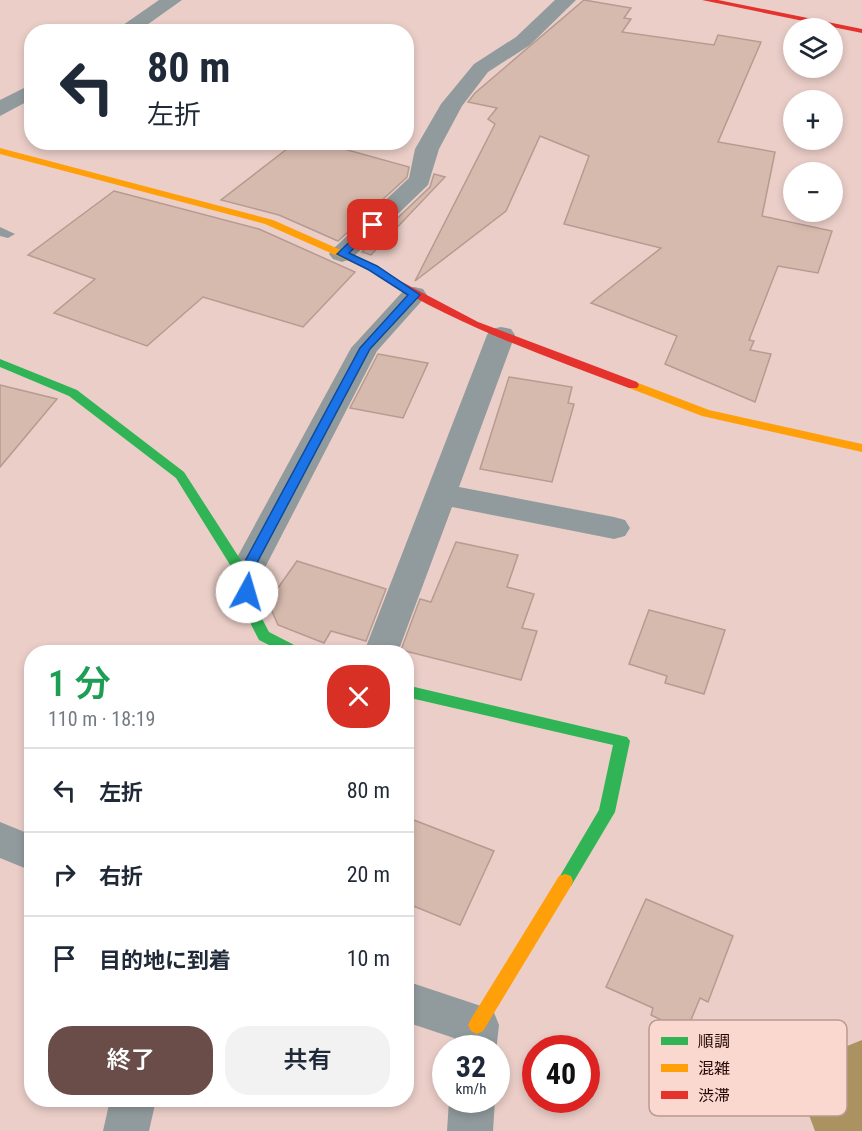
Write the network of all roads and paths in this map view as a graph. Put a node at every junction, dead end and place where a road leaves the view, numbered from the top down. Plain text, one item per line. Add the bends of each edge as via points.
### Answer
1 (172, 0) edge
2 (566, 0) edge
3 (706, 0) edge
4 (135, 24) edge
5 (862, 31) edge
6 (24, 95) edge
7 (0, 110) edge
8 (0, 151) edge
9 (342, 254) junction
10 (414, 295) junction
11 (501, 335) junction
12 (0, 363) edge
13 (862, 448) edge
14 (441, 494) junction
15 (614, 528) dead end
16 (244, 576) junction
17 (281, 645) edge
18 (384, 645) edge
19 (414, 693) edge
20 (0, 839) edge
21 (24, 850) edge
22 (414, 1005) edge
23 (472, 1035) edge
24 (477, 1035) edge
25 (131, 1107) edge
26 (471, 1113) edge
27 (126, 1131) edge
28 (470, 1131) edge

1 - 4 street
2 - 9 street via 523,41 481,68 452,104 427,149 420,180
3 - 5 street
6 - 7 street
8 - 9 street via 269,222
9 - 10 street via 373,268
10 - 11 street
10 - 16 street via 365,348
11 - 13 street via 706,413
11 - 14 street
12 - 16 street via 73,393 180,475
14 - 15 street
14 - 18 street
16 - 17 street via 250,609 264,636
19 - 24 street via 622,741 607,812
20 - 21 street
22 - 23 street
25 - 27 street
26 - 28 street

